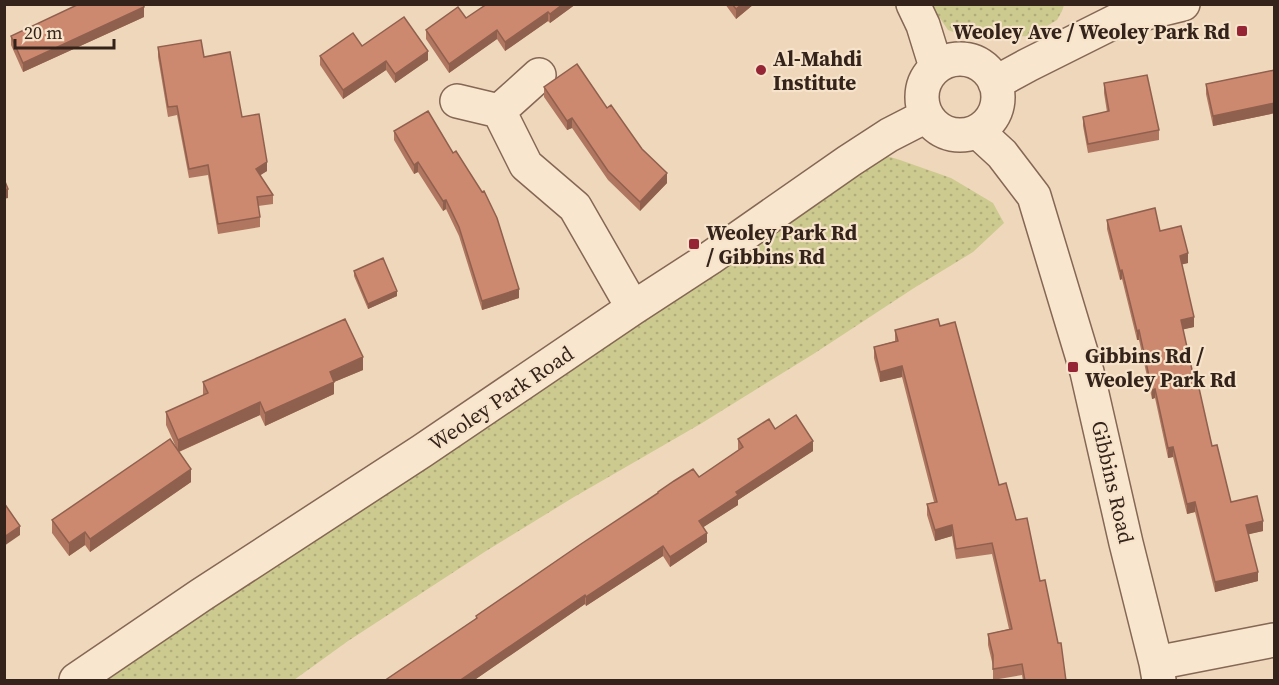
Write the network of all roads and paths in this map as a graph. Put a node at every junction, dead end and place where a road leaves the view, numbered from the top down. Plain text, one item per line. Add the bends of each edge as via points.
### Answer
1 (913, 4) edge
2 (1184, 4) edge
3 (1115, 12) edge
4 (936, 67) junction
5 (539, 75) dead end
6 (995, 83) junction
7 (457, 101) dead end
8 (499, 111) junction
9 (926, 116) junction
10 (977, 131) junction
11 (633, 308) junction
12 (1275, 640) edge
13 (1157, 672) edge
14 (76, 681) edge

1 - 4 street
2 - 3 street
3 - 6 street
4 - 6 street via 958,59 970,61 981,65
4 - 9 street via 924,84
5 - 8 street
6 - 10 street via 997,105
7 - 8 street
8 - 11 street via 526,165 575,207
9 - 10 street via 943,131 955,135
9 - 11 street, Weoley Park Road via 849,161
10 - 13 street, Gibbins Road via 1002,154 1034,196 1087,372
11 - 14 street, Weoley Park Road
12 - 13 street

